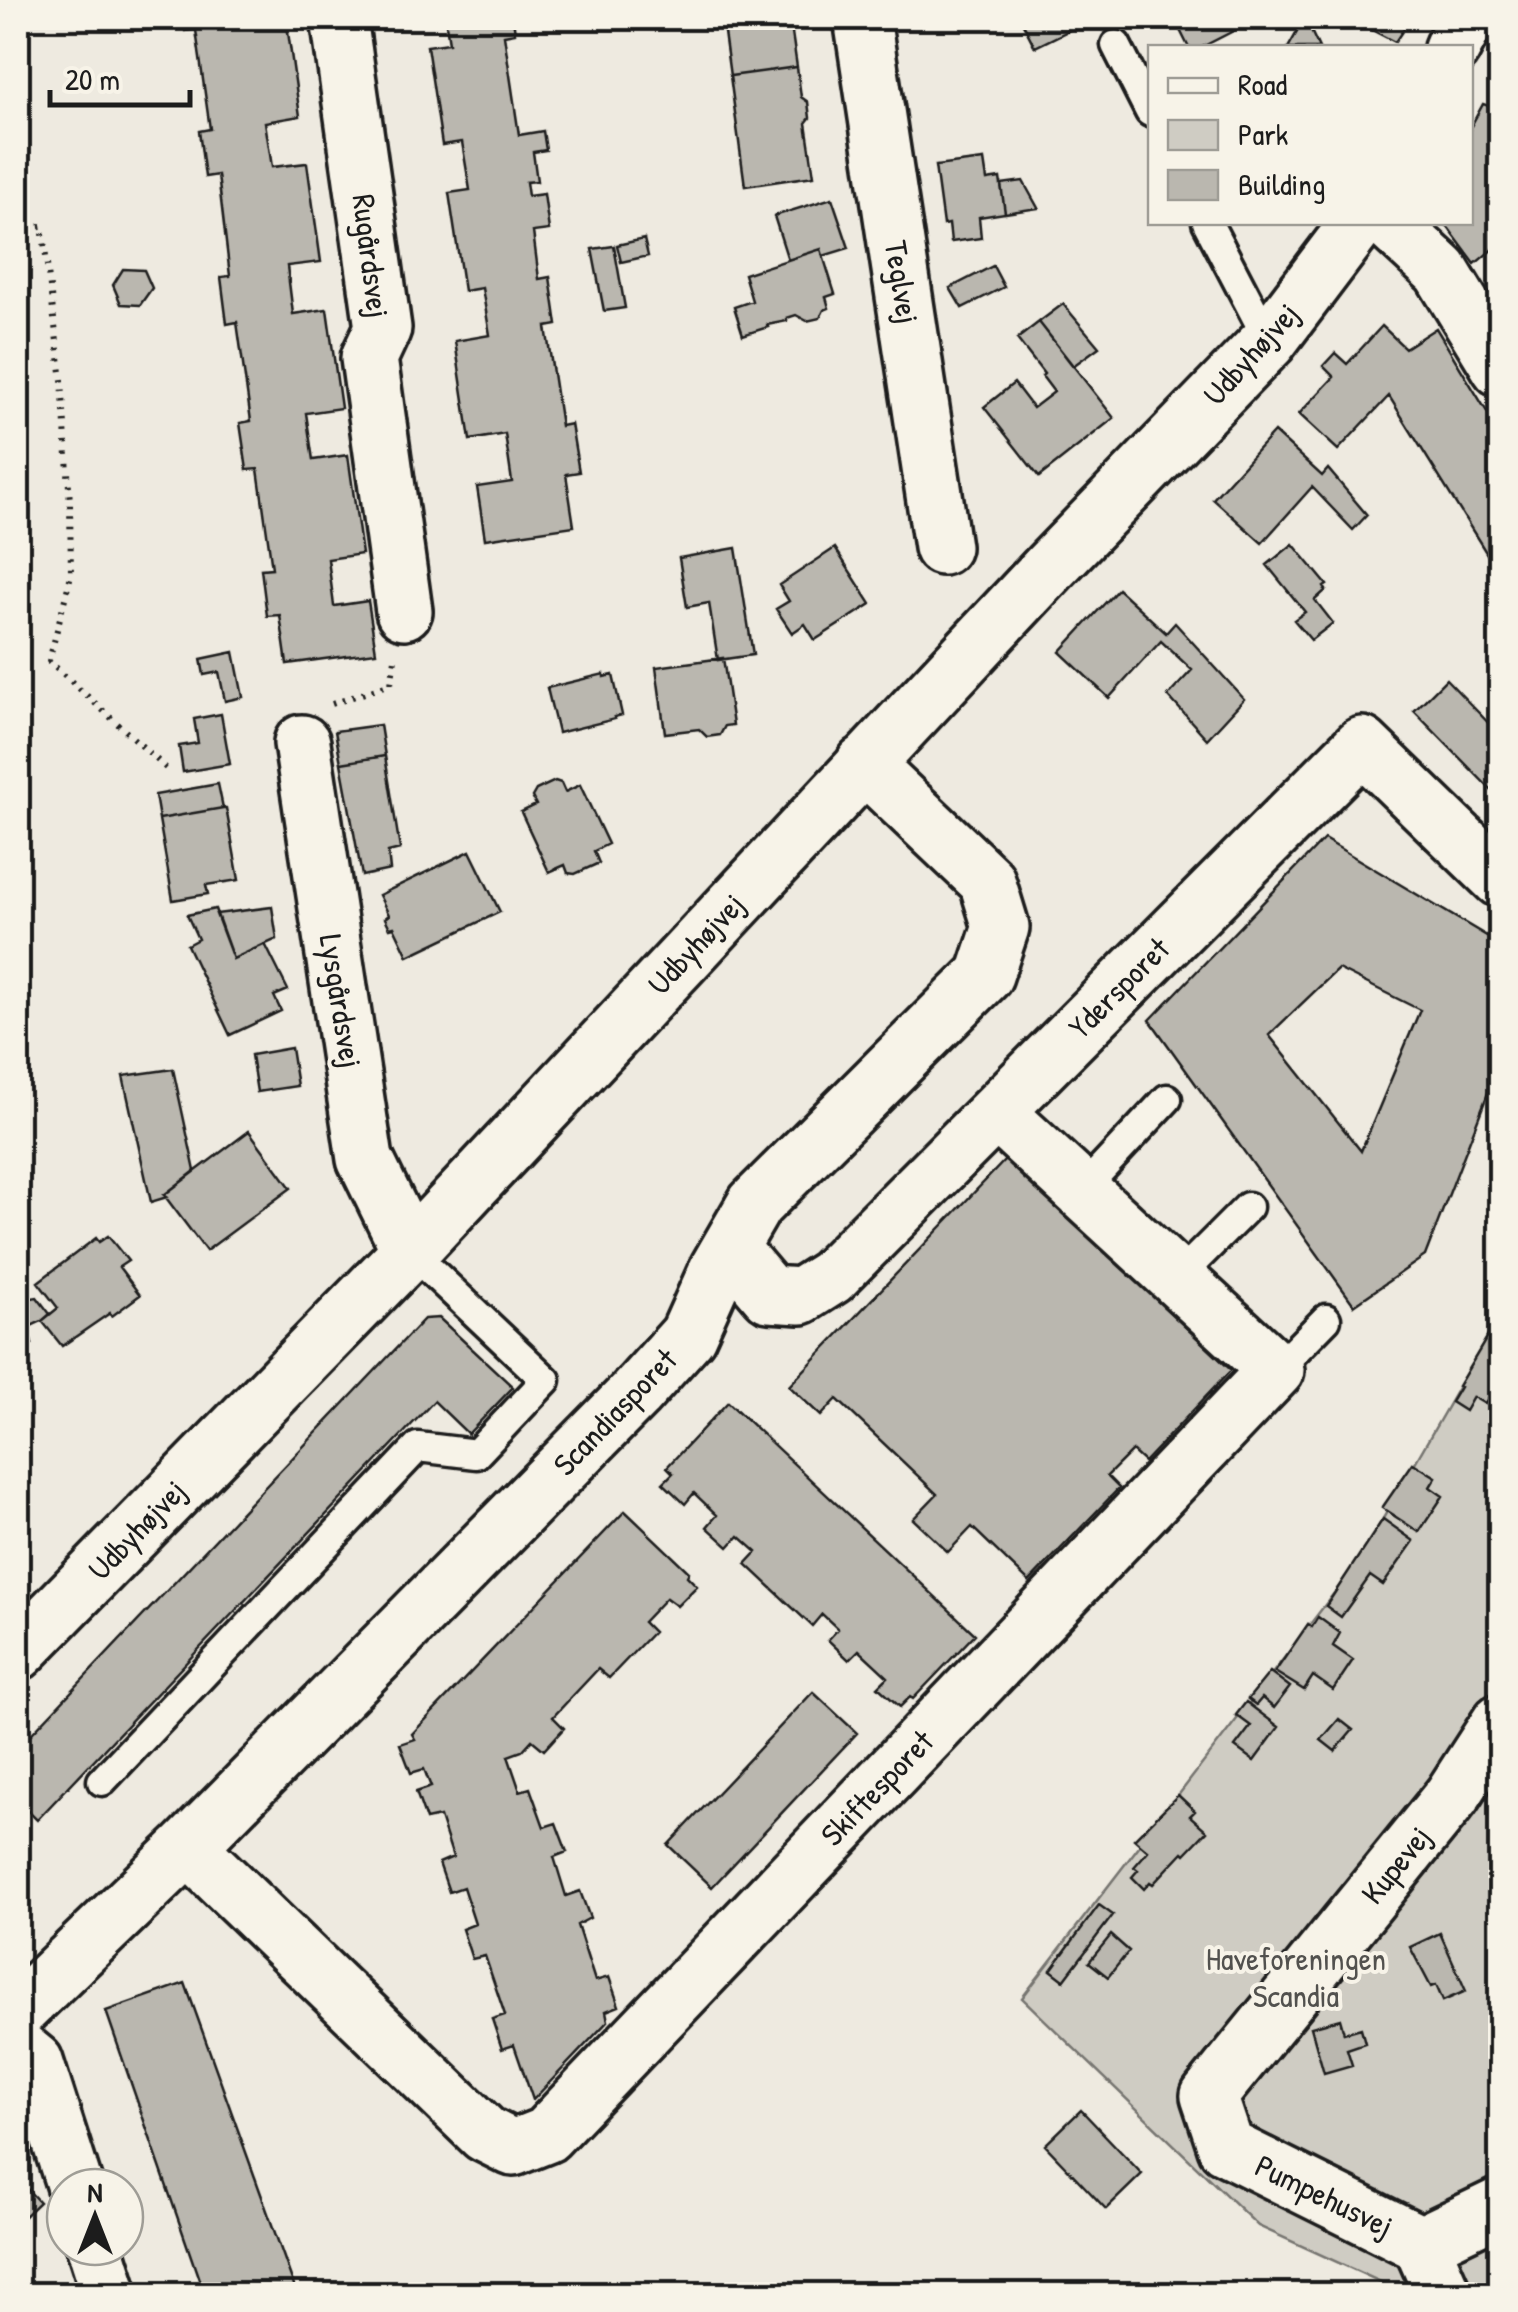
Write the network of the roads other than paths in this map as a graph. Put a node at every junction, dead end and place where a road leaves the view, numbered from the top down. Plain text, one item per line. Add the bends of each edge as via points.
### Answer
1 (339, 18) edge
2 (862, 18) edge
3 (1468, 18) edge
4 (1116, 45) dead end
5 (1454, 45) edge
6 (1148, 108) edge
7 (1210, 225) edge
8 (1357, 225) edge
9 (1391, 225) edge
10 (1269, 341) junction
11 (1500, 368) edge
12 (942, 548) dead end
13 (404, 611) road end
14 (302, 742) road end
15 (864, 764) junction
16 (1500, 879) edge
17 (1167, 1100) dead end
18 (996, 1112) junction
19 (1081, 1191) junction
20 (1248, 1207) dead end
21 (730, 1248) junction
22 (410, 1251) junction
23 (1176, 1278) junction
24 (1326, 1319) dead end
25 (1276, 1370) junction
26 (18, 1652) edge
27 (1500, 1722) edge
28 (102, 1781) dead end
29 (188, 1847) junction
30 (18, 2011) edge
31 (18, 2048) edge
32 (1209, 2096) joint
33 (69, 2167) edge
34 (1500, 2206) edge
35 (1421, 2244) junction
36 (101, 2267) edge
37 (110, 2294) edge
38 (1443, 2294) edge

1 - 13 street, Rugårdsvej via 383,328 369,358
2 - 12 street, Teglvej
3 - 5 street
4 - 6 lane
7 - 10 lane
8 - 10 street, Udbyhøjvej
9 - 11 street via 1441,271
10 - 15 street, Udbyhøjvej
14 - 22 street, Lysgårdsvej via 365,1159
15 - 21 street, Scandiasporet via 987,881 1001,927 985,975 755,1204
15 - 22 street, Udbyhøjvej
16 - 18 street, Ydersporet via 1362,745
17 - 19 lane
18 - 19 street
18 - 21 street, Ydersporet via 831,1278 801,1296 768,1294
19 - 23 street
20 - 23 lane
21 - 29 street, Scandiasporet via 688,1335 635,1394
22 - 26 street, Udbyhøjvej
22 - 28 lane via 546,1380 476,1454 418,1447
23 - 25 street
24 - 25 lane
25 - 29 street, Skiftesporet via 546,2135 513,2148 485,2134
27 - 32 street, Kupevej via 1452,1796
29 - 30 street, Scandiasporet
31 - 33 street via 35,2062
32 - 35 street, Pumpehusvej via 1226,2147
34 - 35 street
35 - 38 street, Pumpehusvej
36 - 37 street

